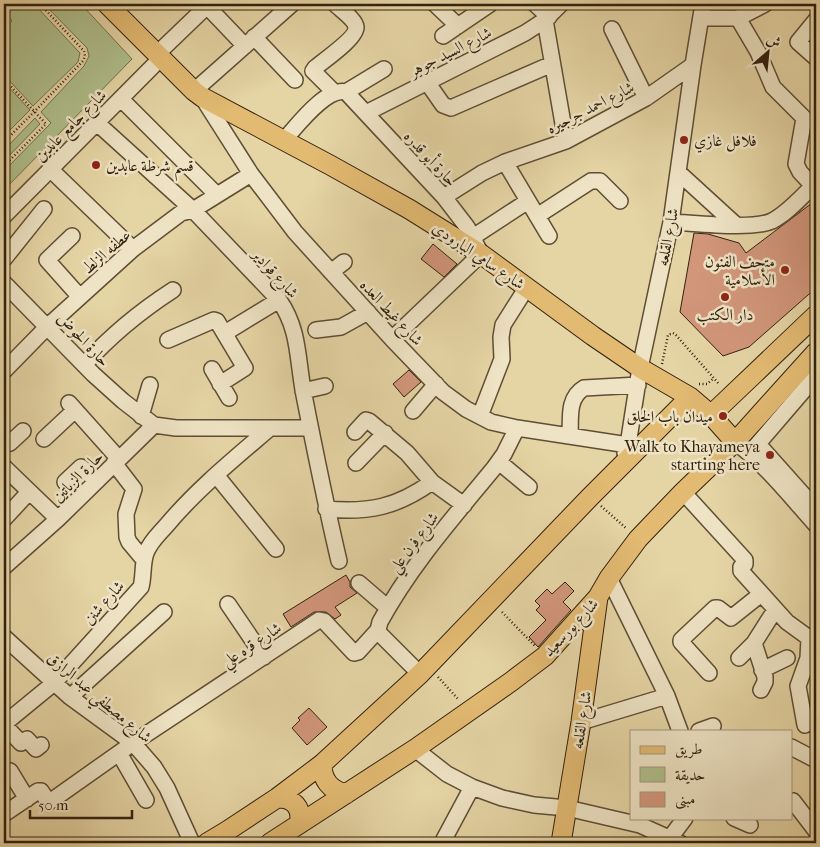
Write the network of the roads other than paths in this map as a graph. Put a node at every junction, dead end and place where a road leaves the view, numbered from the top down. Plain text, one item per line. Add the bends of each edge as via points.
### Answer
1 (207, 4) edge
2 (335, 4) edge
3 (435, 4) edge
4 (490, 4) edge
5 (535, 4) edge
6 (561, 4) edge
7 (765, 4) edge
8 (110, 5) edge
9 (286, 5) edge
10 (702, 11) edge
11 (547, 18) junction
12 (738, 18) junction
13 (816, 20) edge
14 (458, 26) junction
15 (612, 29) dead end
16 (443, 36) dead end
17 (249, 41) junction
18 (159, 56) junction
19 (816, 58) edge
20 (552, 64) junction
21 (693, 65) junction
22 (384, 69) dead end
23 (295, 80) dead end
24 (427, 82) junction
25 (340, 92) junction
26 (198, 94) junction
27 (646, 98) junction
28 (121, 99) junction
29 (366, 113) junction
30 (97, 123) junction
31 (284, 140) junction
32 (566, 142) junction
33 (505, 162) junction
34 (50, 169) junction
35 (678, 172) junction
36 (251, 174) junction
37 (815, 184) edge
38 (217, 195) junction
39 (444, 196) junction
40 (528, 201) junction
41 (620, 201) dead end
42 (44, 209) dead end
43 (193, 210) junction
44 (4, 216) edge
45 (537, 216) junction
46 (671, 222) junction
47 (736, 225) junction
48 (72, 236) dead end
49 (549, 236) dead end
50 (477, 245) junction
51 (133, 248) junction
52 (4, 259) edge
53 (344, 262) dead end
54 (332, 272) junction
55 (4, 283) edge
56 (527, 287) junction
57 (172, 290) dead end
58 (80, 298) junction
59 (279, 300) junction
60 (376, 314) junction
61 (816, 315) edge
62 (48, 326) junction
63 (316, 330) dead end
64 (225, 333) junction
65 (392, 339) junction
66 (168, 340) dead end
67 (816, 352) edge
68 (84, 364) junction
69 (212, 369) dead end
70 (4, 371) edge
71 (639, 376) junction
72 (220, 384) junction
73 (436, 384) junction
74 (150, 385) dead end
75 (814, 385) edge
76 (325, 386) dead end
77 (690, 389) junction
78 (303, 391) junction
79 (229, 398) dead end
80 (413, 411) dead end
81 (711, 415) junction
82 (140, 416) junction
83 (480, 416) junction
84 (154, 425) junction
85 (270, 428) junction
86 (310, 428) junction
87 (517, 428) junction
88 (23, 431) dead end
89 (355, 432) dead end
90 (385, 433) junction
91 (570, 436) junction
92 (44, 439) dead end
93 (4, 440) edge
94 (628, 444) junction
95 (748, 446) junction
96 (116, 461) junction
97 (356, 462) dead end
98 (498, 462) junction
99 (619, 468) junction
100 (5, 472) edge
101 (216, 475) junction
102 (97, 481) junction
103 (65, 482) dead end
104 (432, 482) junction
105 (528, 487) dead end
106 (29, 492) junction
107 (683, 492) junction
108 (811, 503) edge
109 (464, 505) junction
110 (326, 509) junction
111 (4, 519) edge
112 (58, 519) junction
113 (816, 525) edge
114 (276, 549) dead end
115 (144, 560) junction
116 (339, 561) dead end
117 (4, 567) edge
118 (610, 578) junction
119 (359, 583) dead end
120 (761, 594) junction
121 (598, 597) junction
122 (228, 604) dead end
123 (388, 608) junction
124 (775, 610) junction
125 (164, 612) dead end
126 (378, 630) junction
127 (813, 636) edge
128 (4, 637) edge
129 (754, 643) junction
130 (264, 656) junction
131 (739, 658) dead end
132 (786, 658) dead end
133 (812, 660) edge
134 (424, 670) junction
135 (762, 670) junction
136 (709, 673) dead end
137 (54, 683) junction
138 (761, 690) dead end
139 (667, 696) junction
140 (70, 697) junction
141 (581, 722) junction
142 (4, 724) edge
143 (805, 725) dead end
144 (680, 730) edge
145 (133, 743) junction
146 (41, 744) dead end
147 (792, 748) edge
148 (415, 749) junction
149 (119, 753) junction
150 (816, 760) edge
151 (322, 764) junction
152 (10, 771) dead end
153 (472, 787) junction
154 (346, 794) junction
155 (276, 798) junction
156 (27, 799) junction
157 (146, 800) dead end
158 (793, 801) dead end
159 (567, 808) junction
160 (4, 814) edge
161 (684, 820) edge
162 (739, 820) edge
163 (299, 824) junction
164 (750, 825) dead end
165 (816, 831) edge
166 (675, 841) edge
167 (192, 843) edge
168 (207, 843) edge
169 (270, 843) edge
170 (442, 843) edge
171 (561, 843) edge

1 - 17 street
1 - 18 street, شارع جامع عابدين
2 - 25 street, حارة أبو قدره via 354,22 353,36 313,71
3 - 14 street
4 - 14 street
5 - 11 street
6 - 11 street, شارع السيد جوهر
7 - 12 street
8 - 18 main road, شارع سامي البارودي
9 - 17 street
10 - 12 street
10 - 21 street, شارع القلعه
11 - 20 street
11 - 24 street, شارع السيد جوهر via 525,33
12 - 37 street via 773,87 804,118 796,164 800,172
13 - 19 street via 798,42
14 - 16 street
15 - 27 street
17 - 23 street
17 - 26 street
18 - 26 main road, شارع سامي البارودي
18 - 28 street, شارع جامع عابدين
20 - 24 street via 451,108 443,105
20 - 32 street
21 - 27 street, شارع احمد جرجيره
21 - 35 street, شارع القلعه
22 - 25 street
24 - 29 street, شارع السيد جوهر
25 - 29 street, حارة أبو قدره
25 - 31 street via 318,103
26 - 31 main road, شارع سامي البارودي
26 - 36 street, شارع غيط العده
27 - 32 street, شارع احمد جرجيره
28 - 30 street, شارع جامع عابدين
28 - 38 street
29 - 39 street, حارة أبو قدره
30 - 34 street, شارع جامع عابدين
30 - 43 street, شارع قوادير
31 - 50 main road, شارع سامي البارودي
32 - 33 street, شارع احمد جرجيره
33 - 39 street, شارع احمد جرجيره
33 - 40 street
34 - 44 street, شارع جامع عابدين
34 - 51 street
35 - 46 street, شارع القلعه
35 - 47 street
36 - 38 street, عطفه الزلط
36 - 54 street, شارع غيط العده via 295,232
37 - 47 street via 773,220 763,224
38 - 43 street, عطفه الزلط
39 - 50 street, حارة أبو قدره
40 - 45 street
40 - 50 street
41 - 45 street via 600,182 591,181
42 - 52 street
43 - 51 street, عطفه الزلط via 181,213
43 - 59 street, شارع قوادير
45 - 49 street
46 - 47 street
46 - 71 street, شارع القلعه
48 - 58 street via 47,260
50 - 56 main road, شارع سامي البارودي
50 - 65 street
51 - 58 street, عطفه الزلط
53 - 54 street
54 - 60 street, شارع غيط العده
55 - 62 street, حارة الحوض
56 - 71 main road, شارع سامي البارودي
56 - 83 street via 503,325 502,359
57 - 68 street via 122,326
58 - 62 street, عطفه الزلط
59 - 64 street
59 - 78 street, شارع قوادير via 292,323
60 - 63 street via 341,327
60 - 65 street, شارع غيط العده
61 - 81 main road
62 - 68 street, حارة الحوض
62 - 70 street, عطفه الزلط
64 - 66 street via 214,320
64 - 72 street via 245,368
65 - 73 street, شارع غيط العده
67 - 95 main road, شارع بورسعيد
68 - 82 street, حارة الحوض
69 - 72 street
71 - 77 main road, شارع سامي البارودي
71 - 91 street via 577,392 573,397
71 - 94 street, شارع القلعه
72 - 79 street
73 - 80 street
73 - 83 street, شارع غيط العده via 466,409
74 - 82 street
75 - 95 street
76 - 78 street
77 - 81 main road, شارع سامي البارودي
77 - 99 main road
78 - 86 street, شارع قوادير
81 - 95 main road, شارع سامي البارودي
82 - 84 street, حارة الحوض
83 - 87 street, شارع غيط العده
84 - 85 street via 170,428
84 - 96 street, حارة الزياتين
85 - 86 street
85 - 101 street, شارع شنن
86 - 110 street, شارع قوادير
87 - 91 street, شارع غيط العده
87 - 98 street, شارع فرن علي
88 - 93 street via 10,444
89 - 90 street via 368,420
90 - 97 street
90 - 104 street
91 - 94 street, شارع غيط العده
92 - 96 street via 72,406
94 - 99 street, شارع القلعه
95 - 107 main road, شارع بورسعيد
95 - 108 street via 767,469
96 - 102 street, حارة الزياتين
96 - 115 street via 134,489 126,514 127,537
98 - 105 street
98 - 109 street, شارع فرن علي
99 - 134 main road
100 - 106 street, حارة الزياتين
101 - 114 street
101 - 115 street, شارع شنن via 178,511 150,544
102 - 103 street via 81,467
102 - 112 street, حارة الزياتين
104 - 109 street
104 - 110 street via 400,501 372,509
106 - 111 street
106 - 112 street, حارة الزياتين
107 - 118 main road, شارع بورسعيد via 638,539
107 - 120 street via 745,560 741,571
108 - 113 street
109 - 123 street, شارع فرن علي via 431,544
110 - 116 street, شارع قوادير
112 - 117 street
115 - 137 street, شارع شنن via 141,587
118 - 121 main road, شارع بورسعيد
118 - 139 street
119 - 123 street
120 - 124 street
120 - 136 street via 732,618 715,608 681,641
121 - 141 main road, شارع القلعه
121 - 148 main road, شارع بورسعيد via 545,656
122 - 130 street
123 - 126 street, شارع فرن علي
124 - 127 street via 787,622
124 - 129 street
125 - 140 street
126 - 130 street, شارع قره علي via 354,653 320,620
126 - 134 street
127 - 133 street
128 - 137 street, شارع مصطفي عبد الرازق
129 - 131 street
129 - 135 street
130 - 145 street, شارع قره علي
132 - 135 street
133 - 143 street via 798,686
134 - 151 main road
135 - 138 street via 765,680
137 - 140 street, شارع مصطفي عبد الرازق
137 - 142 street, شارع شنن
139 - 141 street
139 - 144 street
140 - 145 street, شارع مصطفي عبد الرازق
141 - 159 main road, شارع القلعه
142 - 146 street via 20,742 27,739 36,749
145 - 149 street, شارع قره علي
145 - 167 street, شارع مصطفي عبد الرازق via 167,788
147 - 150 street
148 - 153 street via 446,774
148 - 154 main road, شارع بورسعيد
149 - 156 street, شارع قره علي via 51,800 47,800 40,790
149 - 157 street
151 - 154 main road via 327,784
151 - 155 main road
152 - 156 street
153 - 159 street via 502,798
153 - 170 street
154 - 163 main road, شارع بورسعيد
155 - 163 main road via 288,799 298,807
155 - 168 main road
156 - 160 street
158 - 165 street
159 - 166 street via 640,826
159 - 171 main road, شارع القلعه
161 - 166 street
162 - 164 street
163 - 169 main road, شارع بورسعيد

